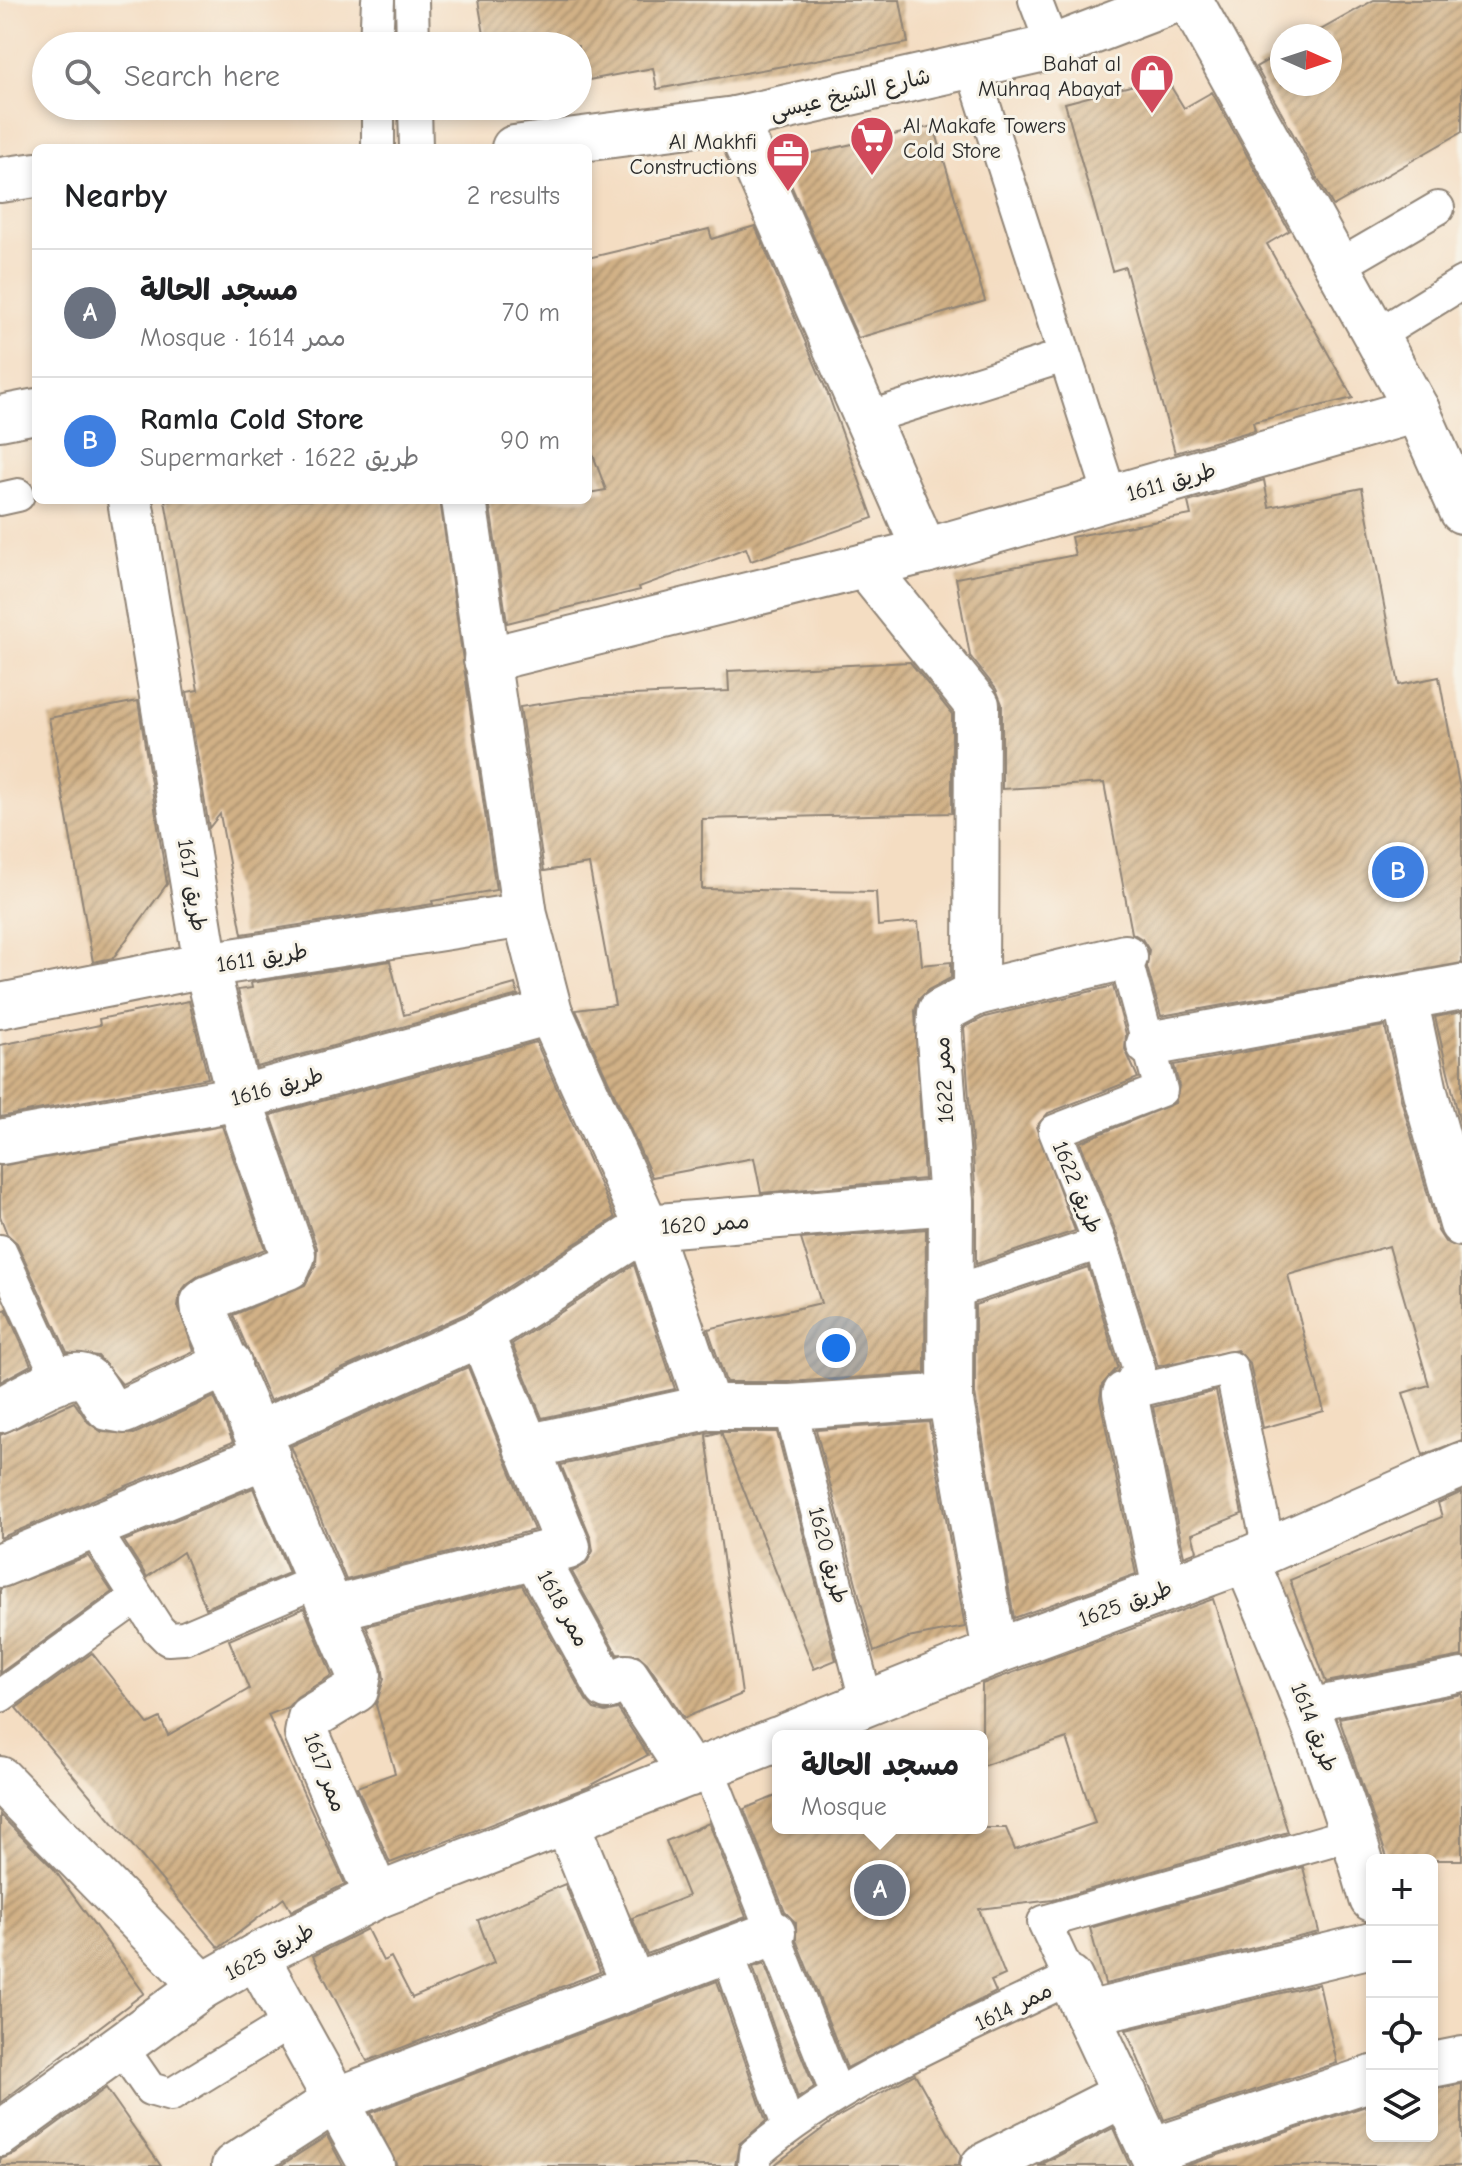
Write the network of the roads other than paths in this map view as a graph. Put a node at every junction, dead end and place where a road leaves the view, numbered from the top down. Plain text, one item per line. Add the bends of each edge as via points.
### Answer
1 (378, 0) edge
2 (412, 0) edge
3 (1035, 0) edge
4 (1176, 0) edge
5 (1190, 0) edge
6 (377, 32) edge
7 (413, 32) edge
8 (1053, 47) junction
9 (971, 65) junction
10 (735, 119) junction
11 (378, 120) edge
12 (415, 120) edge
13 (378, 144) edge
14 (416, 144) edge
15 (544, 144) edge
16 (32, 176) edge
17 (0, 180) edge
18 (1438, 208) dead end
19 (1337, 267) junction
20 (1462, 283) edge
21 (1376, 336) junction
22 (1064, 356) junction
23 (1417, 410) junction
24 (32, 412) edge
25 (0, 418) edge
26 (867, 418) junction
27 (1111, 498) junction
28 (131, 504) edge
29 (465, 504) edge
30 (1462, 511) edge
31 (925, 551) junction
32 (865, 566) junction
33 (486, 660) junction
34 (525, 915) junction
35 (1125, 957) joint
36 (206, 965) junction
37 (1462, 987) edge
38 (976, 993) junction
39 (1405, 998) junction
40 (0, 1006) edge
41 (550, 1012) junction
42 (1149, 1044) junction
43 (239, 1098) junction
44 (0, 1142) edge
45 (951, 1202) junction
46 (1459, 1206) edge
47 (647, 1227) junction
48 (1100, 1243) junction
49 (0, 1251) edge
50 (292, 1262) joint
51 (950, 1293) junction
52 (481, 1334) junction
53 (229, 1363) junction
54 (59, 1380) junction
55 (1125, 1394) junction
56 (950, 1396) junction
57 (708, 1407) junction
58 (790, 1407) junction
59 (0, 1410) edge
60 (264, 1444) junction
61 (526, 1447) junction
62 (1462, 1465) edge
63 (91, 1525) junction
64 (1258, 1555) junction
65 (535, 1556) junction
66 (0, 1565) edge
67 (1165, 1589) junction
68 (326, 1594) junction
69 (137, 1597) junction
70 (995, 1652) junction
71 (1462, 1675) edge
72 (0, 1696) edge
73 (867, 1704) junction
74 (1307, 1705) junction
75 (801, 1730) edge
76 (772, 1741) edge
77 (699, 1771) junction
78 (0, 1779) edge
79 (567, 1823) junction
80 (1354, 1833) junction
81 (1366, 1877) edge
82 (377, 1896) junction
83 (773, 1933) junction
84 (1366, 1946) edge
85 (727, 1951) junction
86 (256, 1956) junction
87 (203, 1986) junction
88 (633, 1986) junction
89 (1078, 1996) junction
90 (292, 2021) junction
91 (121, 2047) junction
92 (1462, 2059) edge
93 (1438, 2064) edge
94 (1366, 2080) edge
95 (837, 2094) junction
96 (1125, 2094) junction
97 (336, 2100) junction
98 (788, 2126) junction
99 (0, 2134) edge
100 (1155, 2158) edge
101 (234, 2166) edge
102 (372, 2166) edge
103 (754, 2166) edge
104 (983, 2166) edge

1 - 6 lane
2 - 7 lane
3 - 8 lane
4 - 8 street, شارع الشيخ عيسى
5 - 19 street
8 - 9 street, شارع الشيخ عيسى
9 - 10 street, شارع الشيخ عيسى
9 - 22 lane
10 - 15 street, شارع الشيخ عيسى
10 - 26 street
11 - 13 lane
12 - 14 lane
16 - 17 street
18 - 19 lane
19 - 21 street
20 - 21 lane
21 - 23 street
22 - 26 lane
22 - 27 lane
23 - 27 street, طريق 1611
23 - 30 street
24 - 25 street
26 - 31 street
27 - 31 street, طريق 1611
28 - 36 street, طريق 1617
29 - 33 street
31 - 32 street, طريق 1611
32 - 33 street, طريق 1611
32 - 38 street via 977,705
33 - 34 street
34 - 36 street, طريق 1611
34 - 41 street
35 - 38 street, طريق 1622
35 - 42 lane, طريق 1622
36 - 40 street, طريق 1611
36 - 43 street, طريق 1617
37 - 39 street
38 - 45 street, ممر 1622 via 940,1012
39 - 42 street
39 - 46 street via 1425,1092
41 - 43 street, طريق 1616
41 - 47 street, ممر 1620
42 - 48 lane, طريق 1622 via 1161,1090 1055,1131
43 - 44 street, طريق 1616
43 - 50 street, طريق 1617
45 - 47 street, ممر 1620
45 - 51 street, ممر 1622
47 - 52 street
47 - 57 street
48 - 51 lane
48 - 55 lane, طريق 1622 via 1139,1369
49 - 54 lane
50 - 53 street, ممر 1617 via 203,1303
51 - 56 street, ممر 1622
52 - 60 street
52 - 61 street, ممر 1618
53 - 54 street via 124,1411 108,1408 86,1378
53 - 60 street, ممر 1617
54 - 59 street
55 - 64 lane via 1231,1368
55 - 67 street
56 - 58 street
56 - 70 street, ممر 1622
57 - 58 street
57 - 61 street
58 - 73 lane, طريق 1620
60 - 63 street
60 - 68 street, ممر 1617
61 - 65 street, ممر 1618 via 568,1547
62 - 64 street, طريق 1625
63 - 66 street
63 - 69 lane
64 - 67 street, طريق 1625
64 - 74 street, طريق 1614
65 - 68 street
65 - 77 street, ممر 1618 via 607,1687 627,1677
67 - 70 street, طريق 1625
68 - 69 lane via 177,1640 162,1636
68 - 82 street, ممر 1617 via 360,1683 310,1718 307,1734
69 - 72 lane
70 - 73 street, طريق 1625
71 - 74 lane
73 - 75 street, طريق 1625
74 - 80 street, طريق 1614
76 - 77 street, طريق 1625
77 - 79 street, طريق 1625
77 - 83 lane
78 - 87 street
79 - 82 street, طريق 1625
79 - 88 street
80 - 81 street, طريق 1614
80 - 89 lane, ممر 1614 via 1044,1922
82 - 86 street, طريق 1625
83 - 85 street
83 - 95 lane
84 - 89 street
85 - 88 street
85 - 98 lane
86 - 87 street, طريق 1625
86 - 90 street
87 - 91 street, طريق 1625
88 - 97 street
89 - 95 lane, ممر 1614
89 - 96 street
90 - 91 lane via 171,2095 150,2089
90 - 97 street
91 - 99 street, طريق 1625
92 - 93 street
94 - 100 street
95 - 98 lane, ممر 1614
96 - 100 street
96 - 104 street
97 - 101 street
97 - 102 street
98 - 103 lane, ممر 1614 via 755,2154

